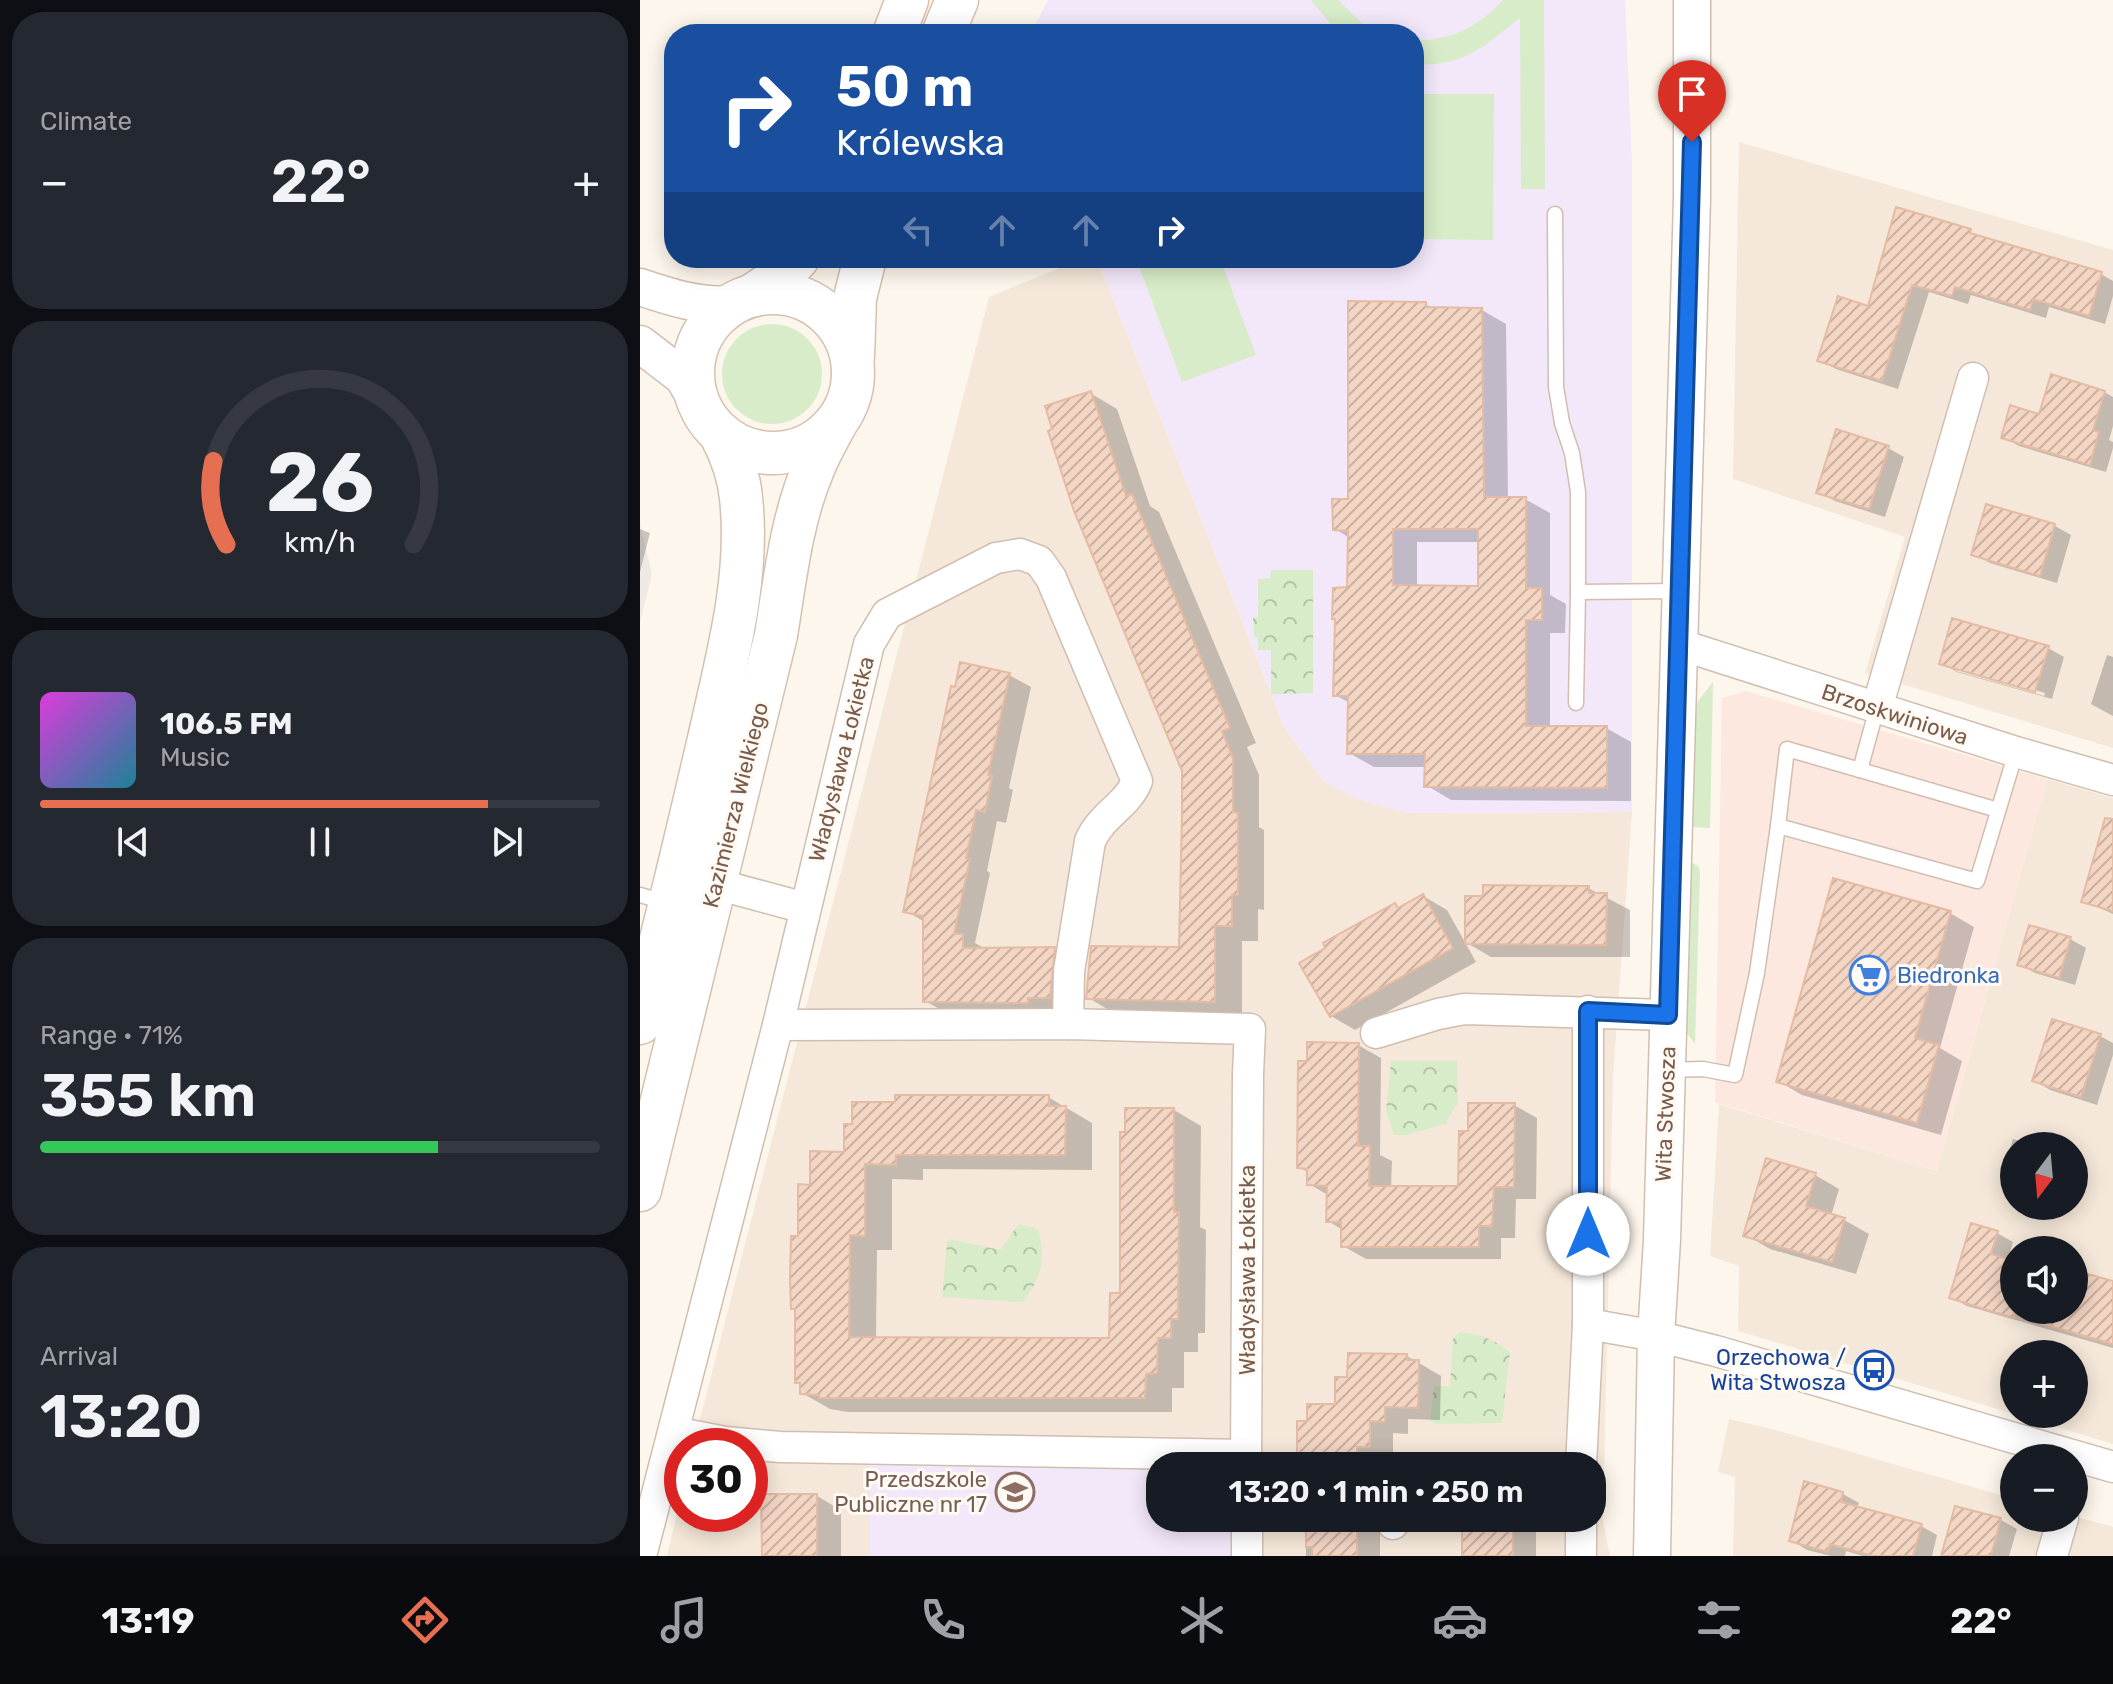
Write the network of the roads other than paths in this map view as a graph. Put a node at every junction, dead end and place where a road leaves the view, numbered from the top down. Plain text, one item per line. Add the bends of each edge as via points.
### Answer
1 (907, 0) edge
2 (957, 0) edge
3 (1692, 0) edge
4 (898, 24) edge
5 (947, 24) edge
6 (1555, 214) dead end
7 (789, 268) edge
8 (862, 268) edge
9 (640, 287) edge
10 (742, 299) junction
11 (640, 344) edge
12 (853, 362) junction
13 (1973, 378) dead end
14 (697, 401) junction
15 (836, 423) junction
16 (721, 435) junction
17 (1679, 591) junction
18 (1578, 592) junction
19 (1678, 644) junction
20 (1576, 703) dead end
21 (1877, 708) junction
22 (2016, 752) junction
23 (1860, 770) junction
24 (2113, 780) edge
25 (1998, 810) junction
26 (1778, 826) junction
27 (716, 884) junction
28 (656, 899) edge
29 (805, 908) junction
30 (1588, 1011) junction
31 (1668, 1015) junction
32 (640, 1023) edge
33 (1068, 1024) junction
34 (778, 1025) junction
35 (1376, 1033) dead end
36 (1667, 1070) junction
37 (640, 1190) edge
38 (1588, 1324) junction
39 (1656, 1336) junction
40 (675, 1428) edge
41 (2000, 1444) edge
42 (768, 1446) edge
43 (1246, 1452) edge
44 (1582, 1452) edge
45 (1146, 1457) edge
46 (2113, 1467) edge
47 (2088, 1469) edge
48 (664, 1470) edge
49 (1247, 1532) edge
50 (1581, 1532) edge
51 (2059, 1532) edge
52 (641, 1556) edge
53 (1247, 1556) edge
54 (1581, 1556) edge
55 (1652, 1556) edge
56 (2052, 1556) edge

1 - 4 main road
2 - 5 main road
3 - 17 street, Wita Stwosza via 1692,199
6 - 18 lane via 1556,387 1578,492
7 - 10 main road
8 - 12 main road via 855,298
9 - 10 street via 713,306
10 - 12 main road via 776,292 818,306 835,321
10 - 14 main road via 701,336 694,358
11 - 14 street via 683,377
12 - 15 main road via 853,385
13 - 21 street
14 - 16 main road
15 - 16 main road via 802,448 781,453 740,446
15 - 27 main road, Kazimierza Wielkiego via 802,500 776,635
16 - 28 main road, Kazimierza Wielkiego via 738,475 740,572 723,673
17 - 18 lane
17 - 19 street, Wita Stwosza
18 - 20 lane
19 - 21 street, Brzoskwiniowa
19 - 31 street, Wita Stwosza
21 - 22 street, Brzoskwiniowa
21 - 23 lane
22 - 24 street, Brzoskwiniowa
22 - 25 lane
23 - 25 lane
23 - 26 lane via 1787,749
25 - 26 lane via 1977,881
26 - 36 lane via 1757,973 1735,1075
27 - 29 street
27 - 37 main road, Kazimierza Wielkiego
28 - 32 main road, Kazimierza Wielkiego
29 - 33 street, Władysława Łokietka via 869,644 887,614 996,558 1020,554 1039,561 1051,578 1137,781 1132,794 1096,827 1090,841 1069,971
29 - 34 street, Władysława Łokietka
30 - 31 street
30 - 35 street via 1464,1009
30 - 38 street
31 - 36 street, Wita Stwosza
33 - 34 street, Władysława Łokietka
33 - 43 street, Władysława Łokietka via 1250,1029
34 - 40 street, Władysława Łokietka
36 - 39 street, Wita Stwosza
38 - 39 street
38 - 44 street
39 - 41 street
39 - 55 street, Wita Stwosza
42 - 45 street, Władysława Łokietka
46 - 47 street
48 - 52 street, Władysława Łokietka
49 - 53 street
50 - 54 street
51 - 56 street

